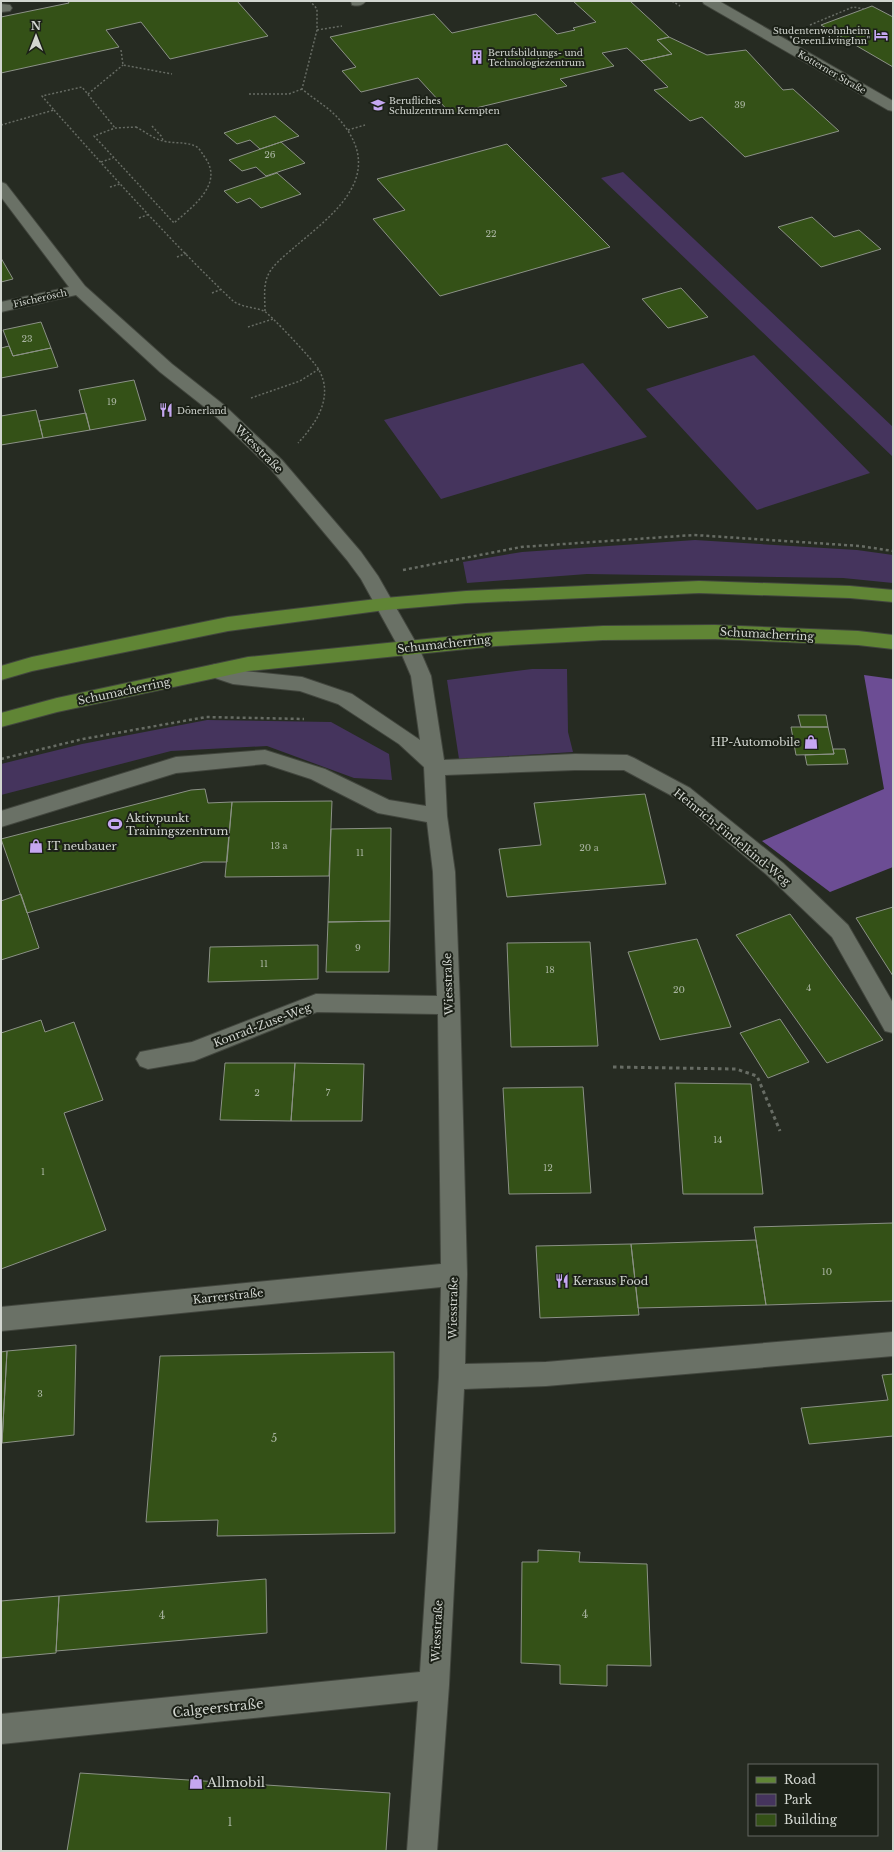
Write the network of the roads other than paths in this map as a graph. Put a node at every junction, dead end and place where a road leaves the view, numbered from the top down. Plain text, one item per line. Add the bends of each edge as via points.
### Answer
1 (709, 1) edge
2 (893, 107) edge
3 (1, 187) edge
4 (79, 289) junction
5 (1, 307) edge
6 (893, 596) edge
7 (386, 604) junction
8 (893, 642) edge
9 (409, 648) junction
10 (216, 671) junction
11 (1, 673) edge
12 (1, 720) edge
13 (435, 766) junction
14 (437, 816) junction
15 (1, 819) edge
16 (450, 1005) junction
17 (893, 1024) edge
18 (148, 1059) dead end
19 (454, 1274) junction
20 (1, 1319) edge
21 (893, 1344) edge
22 (452, 1377) junction
23 (434, 1685) junction
24 (1, 1730) edge
25 (422, 1851) edge

1 - 2 street, Kotterner Straße
3 - 4 street, Wiesstraße
4 - 5 street, Fischerösch
4 - 7 street, Wiesstraße via 166,368 218,409 276,464 354,556
6 - 7 main road via 850,592 699,588 466,597
7 - 9 street, Wiesstraße
7 - 11 main road via 228,624 32,664
8 - 9 main road, Schumacherring via 858,638 715,632 603,633 496,639
9 - 10 main road, Schumacherring via 248,664
9 - 13 street, Wiesstraße via 421,676
10 - 12 main road, Schumacherring via 57,705
10 - 13 street via 233,677 302,684 345,699 406,739
13 - 14 street, Wiesstraße
13 - 17 street, Heinrich-Findelkind-Weg via 627,763 683,793 775,869 840,931
14 - 15 street via 385,807 318,774 265,757 176,765
14 - 16 street, Wiesstraße via 444,872
16 - 18 street, Konrad-Zuse-Weg via 316,1003 194,1051
16 - 19 street, Wiesstraße
19 - 20 street, Karrerstraße
19 - 22 street, Wiesstraße
21 - 22 street via 546,1374
22 - 23 street, Wiesstraße
23 - 24 street, Calgeerstraße
23 - 25 street, Wiesstraße

